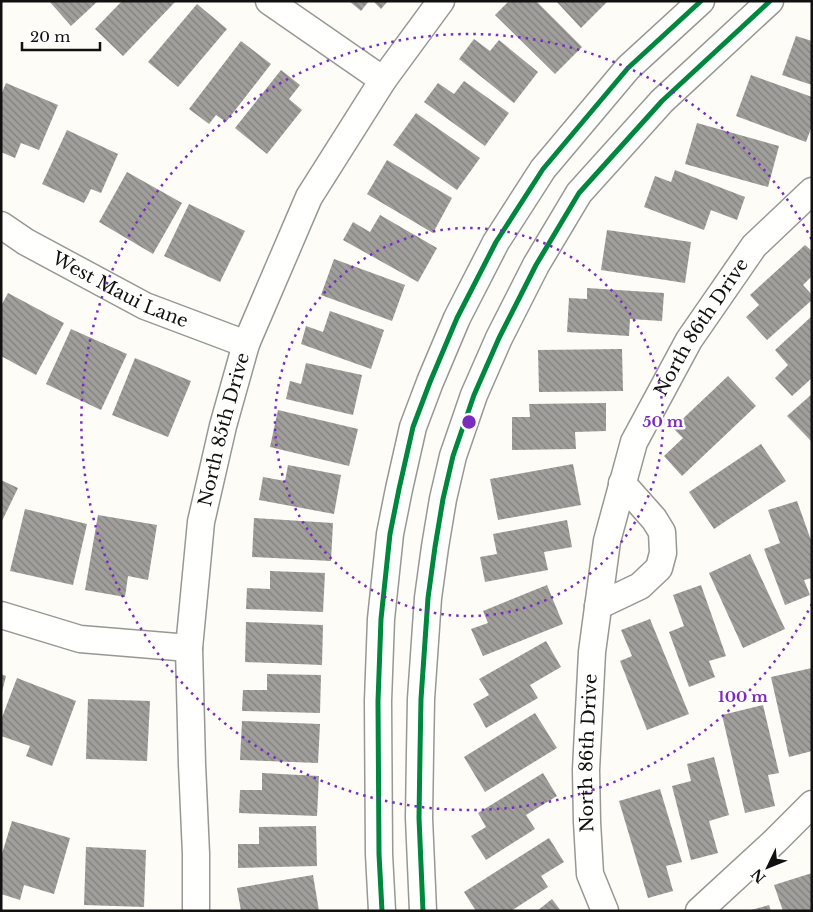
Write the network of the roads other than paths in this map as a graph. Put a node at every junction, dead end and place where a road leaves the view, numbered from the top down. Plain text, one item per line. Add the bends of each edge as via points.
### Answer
1 (269, 1) edge
2 (441, 1) edge
3 (701, 1) edge
4 (770, 1) edge
5 (384, 80) junction
6 (812, 191) edge
7 (1, 225) edge
8 (246, 344) junction
9 (622, 484) junction
10 (598, 606) junction
11 (1, 615) edge
12 (189, 648) junction
13 (812, 804) edge
14 (601, 906) edge
15 (196, 911) edge
16 (382, 911) edge
17 (423, 911) edge
18 (699, 911) edge

1 - 5 street
2 - 5 street, North 85th Drive
3 - 16 street via 628,68 543,169 496,242 457,318 413,427 390,534 381,619 378,701
4 - 17 street via 662,101 579,194 536,265 474,395 443,499 428,598 421,699 419,818
5 - 8 street, North 85th Drive via 309,197
6 - 9 street, North 86th Drive via 754,246 689,340 634,442
7 - 8 street, West Maui Lane via 26,242 145,306
8 - 12 street, North 85th Drive via 201,522
9 - 10 street, North 86th Drive via 607,541
9 - 10 street via 654,518 662,532 663,553 659,568 640,586
10 - 14 street, North 86th Drive via 592,652 586,822 590,874
11 - 12 street via 80,639
12 - 15 street, North 85th Drive
13 - 18 street

